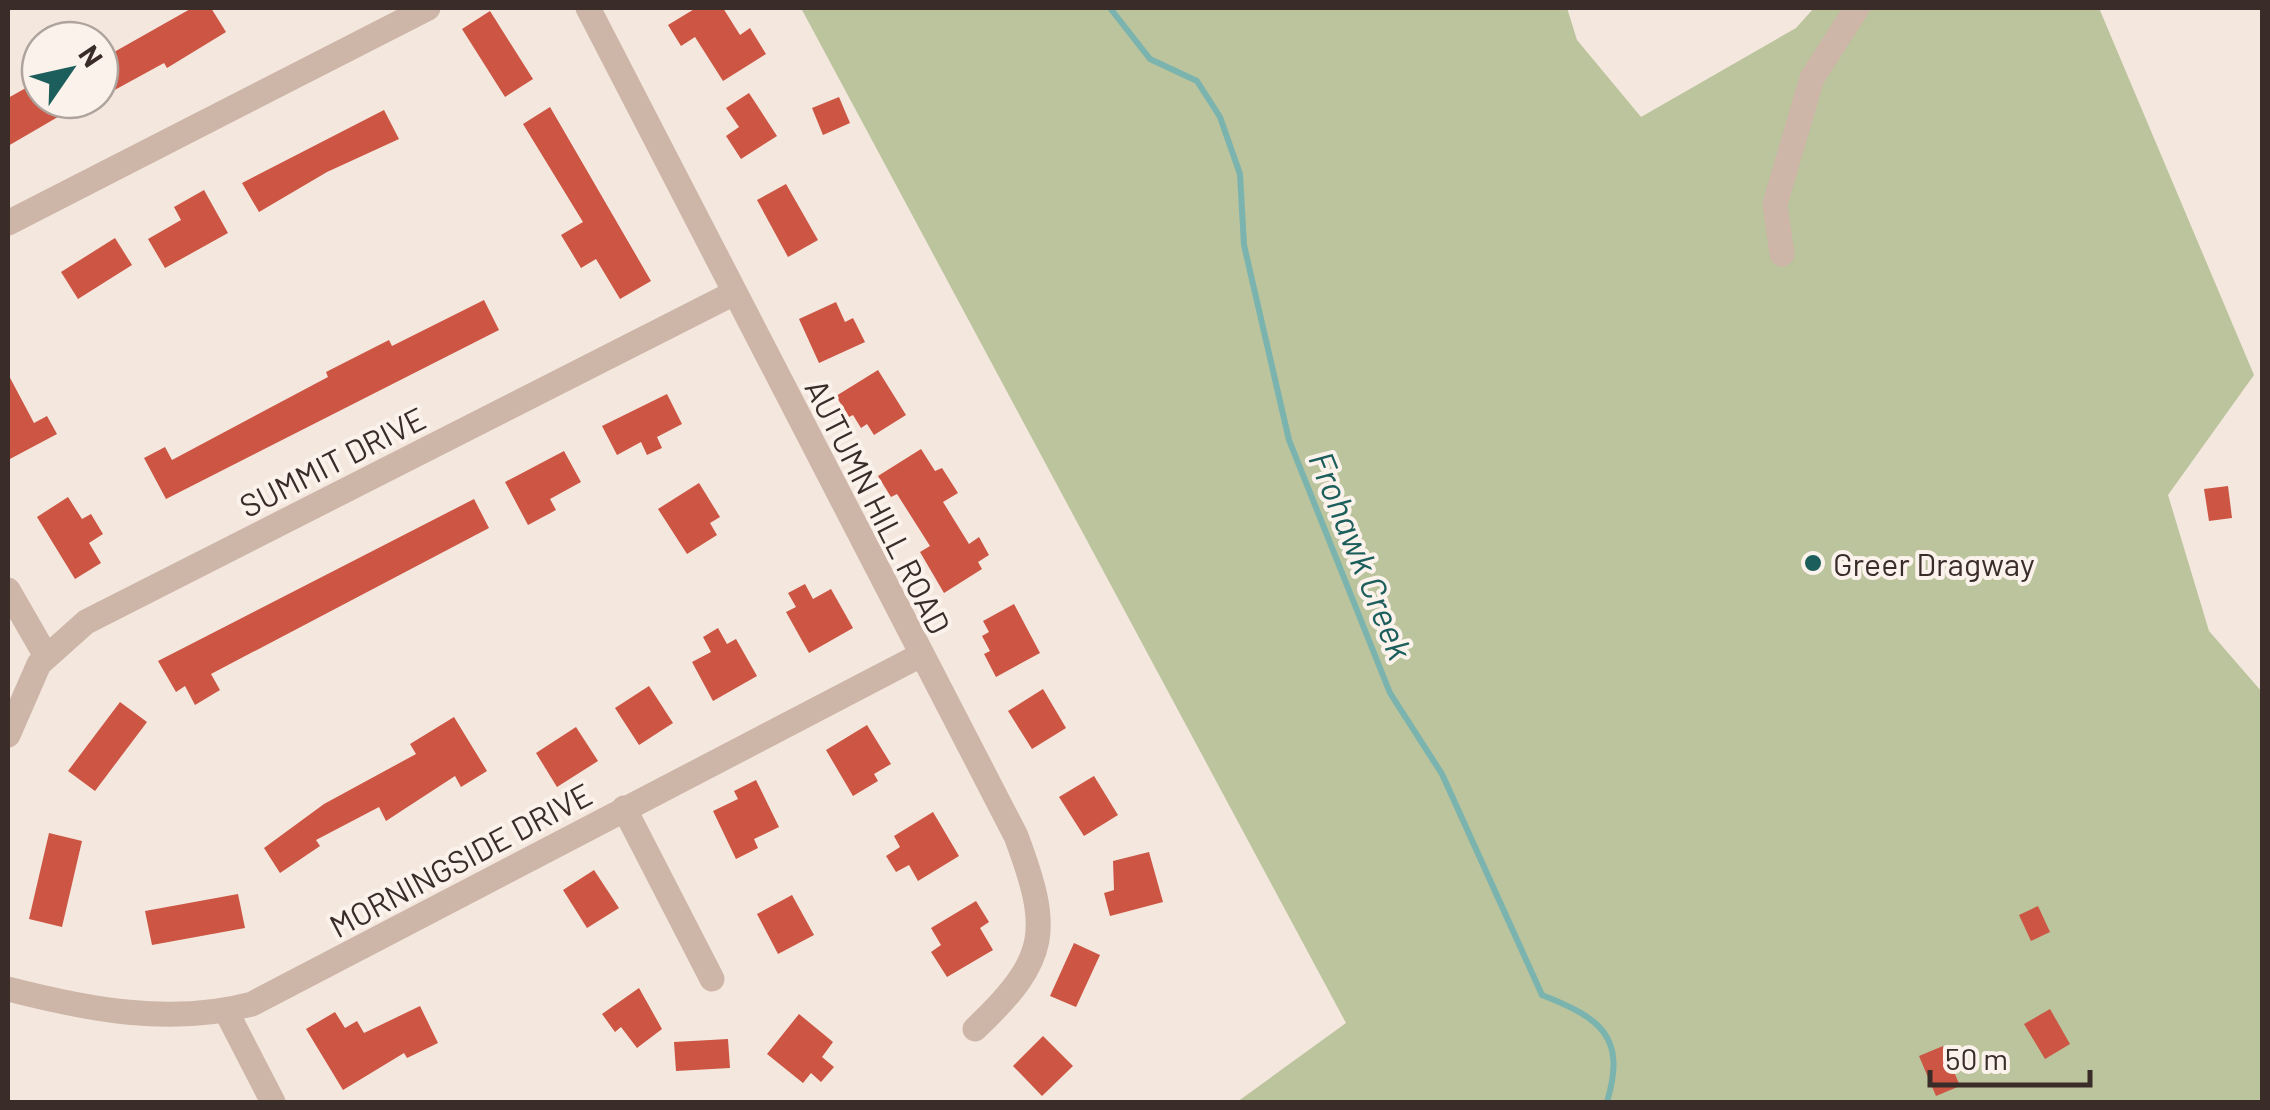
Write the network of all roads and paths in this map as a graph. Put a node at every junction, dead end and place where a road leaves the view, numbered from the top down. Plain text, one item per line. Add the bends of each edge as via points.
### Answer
1 (428, 8) edge
2 (588, 8) edge
3 (1856, 8) edge
4 (8, 224) edge
5 (1782, 254) dead end
6 (734, 293) junction
7 (8, 590) edge
8 (46, 656) junction
9 (919, 656) junction
10 (8, 736) edge
11 (624, 808) junction
12 (712, 979) dead end
13 (8, 989) edge
14 (226, 1011) junction
15 (975, 1029) dead end
16 (273, 1102) edge

1 - 4 street
2 - 6 street, AUTUMN HILL ROAD
3 - 5 street via 1812,78 1774,204
6 - 8 street, SUMMIT DRIVE via 86,622
6 - 9 street, AUTUMN HILL ROAD
7 - 8 street
8 - 10 street, SUMMIT DRIVE
9 - 11 street, MORNINGSIDE DRIVE
9 - 15 street, AUTUMN HILL ROAD via 1016,836 1039,898 1039,938 1017,989
11 - 12 street
11 - 14 street, MORNINGSIDE DRIVE via 276,994
13 - 14 street, MORNINGSIDE DRIVE via 128,1012
14 - 16 street

